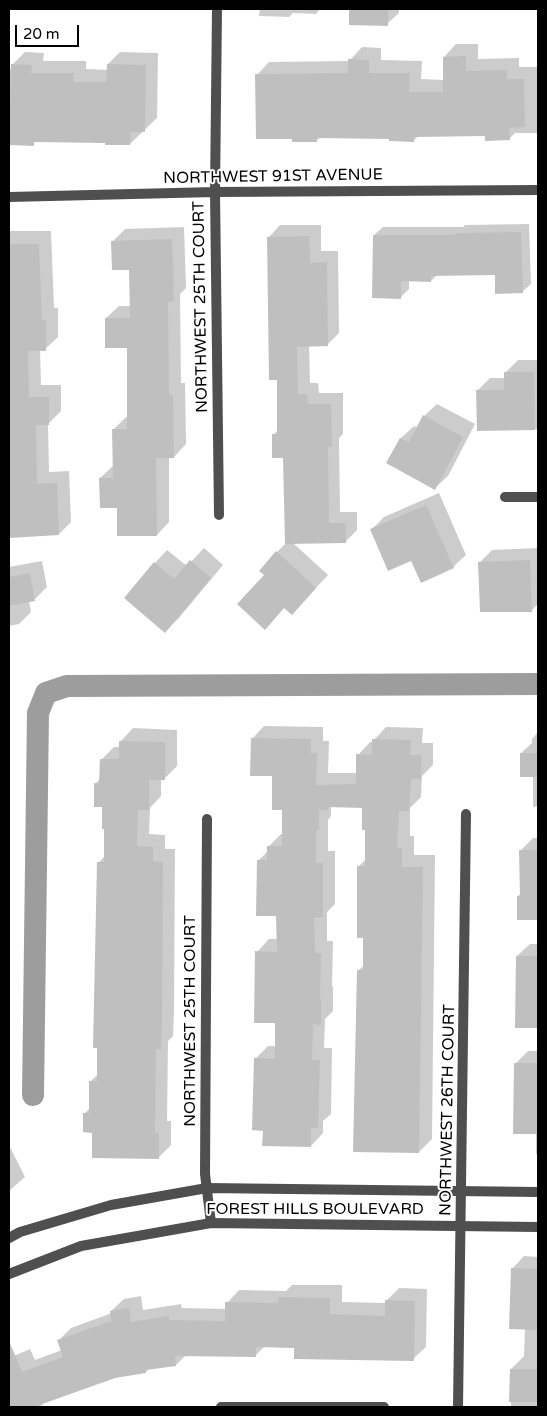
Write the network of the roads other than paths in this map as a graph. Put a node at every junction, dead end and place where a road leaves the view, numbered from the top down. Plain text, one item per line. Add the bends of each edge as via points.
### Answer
1 (217, 9) edge
2 (538, 190) edge
3 (215, 192) junction
4 (9, 197) edge
5 (505, 497) dead end
6 (538, 497) edge
7 (219, 515) dead end
8 (466, 814) dead end
9 (207, 819) dead end
10 (207, 1188) junction
11 (462, 1190) junction
12 (538, 1192) edge
13 (211, 1223) junction
14 (462, 1226) junction
15 (538, 1227) edge
16 (9, 1238) edge
17 (9, 1274) edge
18 (221, 1407) edge
19 (384, 1407) edge
20 (458, 1407) edge

1 - 3 street, NORTHWEST 25TH COURT
2 - 3 street, NORTHWEST 91ST AVENUE
3 - 4 street, NORTHWEST 91ST AVENUE
3 - 7 street, NORTHWEST 25TH COURT
5 - 6 street
8 - 11 street, NORTHWEST 26TH COURT
9 - 10 street, NORTHWEST 25TH COURT
10 - 11 street, FOREST HILLS BOULEVARD
10 - 13 street, NORTHWEST 25TH COURT
10 - 16 street, FOREST HILLS BOULEVARD via 111,1205
11 - 12 street, FOREST HILLS BOULEVARD
11 - 14 street, NORTHWEST 26TH COURT
13 - 14 street, FOREST HILLS BOULEVARD
13 - 17 street, FOREST HILLS BOULEVARD via 81,1246
14 - 15 street, FOREST HILLS BOULEVARD
14 - 20 street, NORTHWEST 26TH COURT
18 - 19 street

